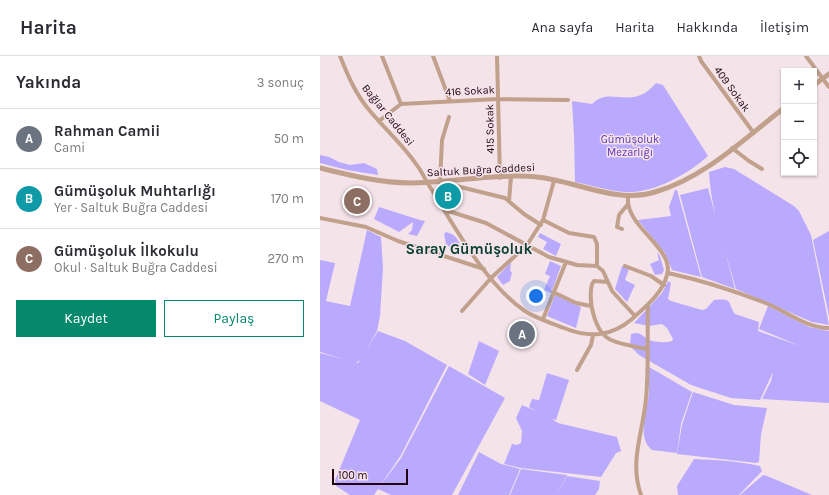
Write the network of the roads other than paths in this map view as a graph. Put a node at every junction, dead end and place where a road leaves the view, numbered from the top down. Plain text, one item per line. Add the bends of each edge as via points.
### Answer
1 (340, 56) edge
2 (382, 56) edge
3 (433, 56) edge
4 (497, 56) edge
5 (699, 56) edge
6 (806, 56) edge
7 (829, 74) edge
8 (823, 79) junction
9 (817, 84) edge
10 (829, 87) edge
11 (498, 99) junction
12 (568, 100) dead end
13 (450, 101) junction
14 (401, 104) junction
15 (781, 110) edge
16 (449, 117) dead end
17 (379, 121) junction
18 (753, 132) junction
19 (732, 148) junction
20 (320, 168) edge
21 (762, 169) dead end
22 (511, 177) junction
23 (500, 178) junction
24 (554, 180) junction
25 (440, 182) junction
26 (428, 183) junction
27 (628, 197) junction
28 (509, 201) junction
29 (628, 204) junction
30 (445, 210) junction
31 (320, 218) edge
32 (544, 220) junction
33 (541, 225) junction
34 (622, 229) dead end
35 (528, 245) junction
36 (566, 262) junction
37 (597, 266) junction
38 (626, 266) dead end
39 (484, 269) junction
40 (668, 273) junction
41 (491, 278) junction
42 (608, 282) junction
43 (664, 285) junction
44 (553, 292) junction
45 (648, 304) junction
46 (591, 306) junction
47 (462, 311) dead end
48 (635, 316) junction
49 (543, 319) junction
50 (829, 328) edge
51 (604, 334) junction
52 (593, 335) junction
53 (647, 350) junction
54 (577, 370) dead end
55 (641, 495) edge

1 - 17 street, Bağlar Caddesi via 354,88
2 - 14 street
3 - 13 street
4 - 11 street, 415 Sokak
5 - 18 street, 409 Sokak via 700,61
6 - 8 street
7 - 8 street
8 - 9 street
8 - 10 street
11 - 12 street, 416 Sokak
11 - 13 street, 416 Sokak
11 - 23 street, 415 Sokak
13 - 14 street, 416 Sokak
14 - 17 street
15 - 18 street, Saltuk Buğra Caddesi
16 - 25 street via 442,140
17 - 26 street, Bağlar Caddesi via 417,164
18 - 19 street, Saltuk Buğra Caddesi
19 - 21 street
19 - 27 street, Saltuk Buğra Caddesi via 688,179 656,192
20 - 26 street, Saltuk Buğra Caddesi via 375,180
22 - 23 street, Saltuk Buğra Caddesi
22 - 24 street, Saltuk Buğra Caddesi
22 - 28 street
23 - 25 street, Saltuk Buğra Caddesi
24 - 27 street, Saltuk Buğra Caddesi
24 - 32 street
25 - 26 street, Saltuk Buğra Caddesi
25 - 28 street
26 - 30 street, Bağlar Caddesi
27 - 29 street
28 - 33 street
29 - 34 street via 617,220 616,227
29 - 40 street via 636,221 664,257
30 - 35 street via 486,223
30 - 39 street, Bağlar Caddesi
31 - 39 street via 366,227 398,241
32 - 33 street
32 - 37 street via 569,233 594,238 597,244
33 - 35 street
35 - 36 street
35 - 41 street
36 - 37 street
36 - 44 street
37 - 42 street via 603,271
38 - 43 street via 647,274
39 - 41 street, Bağlar Caddesi
40 - 43 street
40 - 50 street via 750,297 775,306 809,324
41 - 47 street
41 - 49 street, Bağlar Caddesi via 520,308
42 - 46 street via 594,281
42 - 48 street
43 - 45 street
44 - 46 street via 576,303
44 - 49 street
45 - 48 street
45 - 53 street
46 - 51 street
48 - 51 street
49 - 52 street, Bağlar Caddesi via 578,333
51 - 52 street, Bağlar Caddesi
51 - 53 street via 610,340
52 - 54 street via 591,345
53 - 55 street via 646,398 635,462

